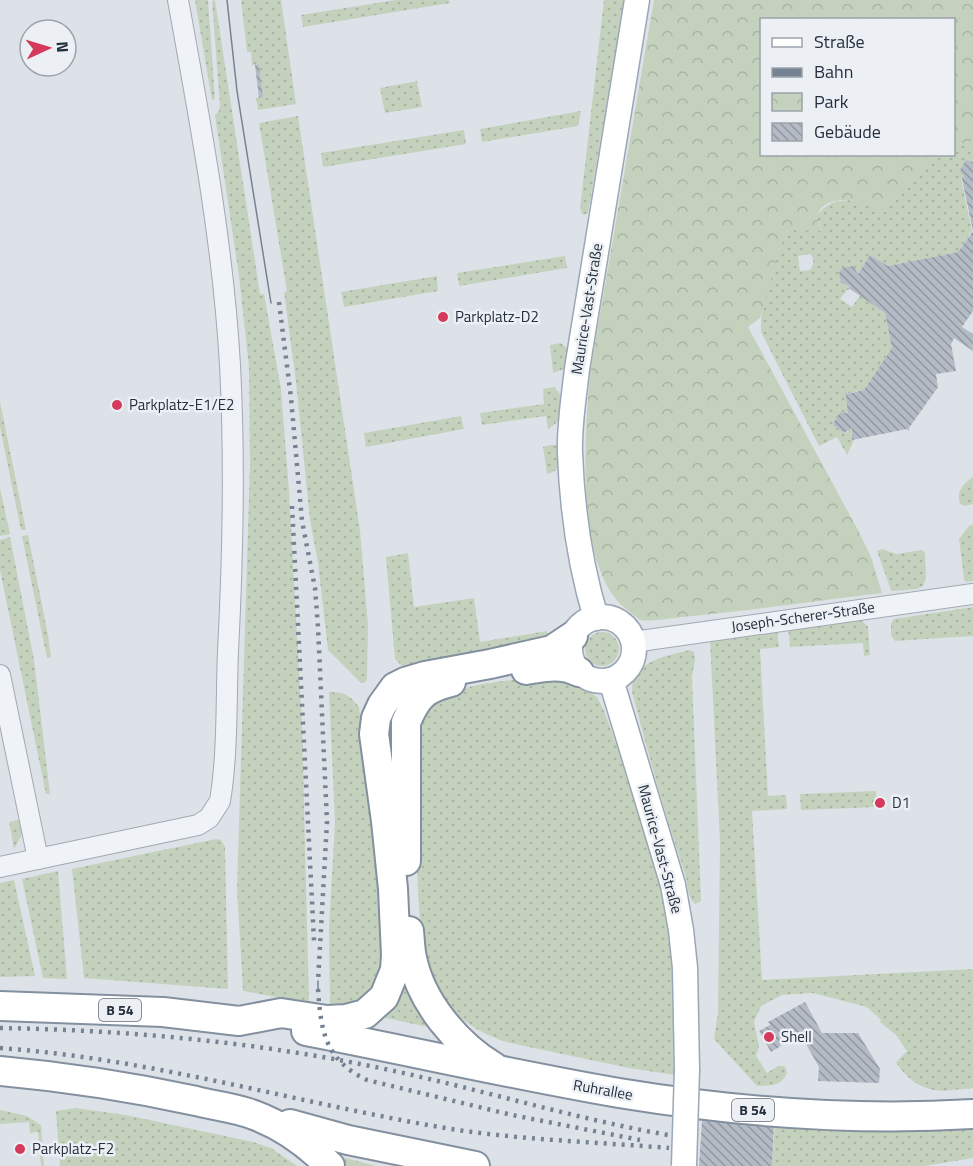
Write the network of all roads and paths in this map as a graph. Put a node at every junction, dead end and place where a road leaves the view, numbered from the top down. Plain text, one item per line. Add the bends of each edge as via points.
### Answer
1 (178, 0) edge
2 (637, 0) edge
3 (973, 594) edge
4 (596, 618) junction
5 (573, 636) junction
6 (633, 642) junction
7 (579, 672) junction
8 (0, 675) edge
9 (611, 680) junction
10 (38, 859) junction
11 (0, 867) edge
12 (0, 1006) edge
13 (239, 1021) junction
14 (0, 1071) edge
15 (501, 1071) junction
16 (253, 1114) junction
17 (973, 1114) edge
18 (330, 1166) edge
19 (475, 1166) edge
20 (684, 1166) edge

1 - 10 street via 209,172 230,363 232,574 220,801 209,818 198,825
2 - 4 main road, Maurice-Vast-Straße via 573,405 570,451 579,548
3 - 6 street, Joseph-Scherer-Straße
4 - 5 main road via 584,623
4 - 6 main road via 606,617 622,624
5 - 7 main road via 570,649
5 - 13 highway via 552,650 425,676 405,682 389,693 376,718 374,734 396,929 396,963 384,997 365,1014 346,1019 281,1013
6 - 9 main road via 634,654 628,668
7 - 9 main road via 598,681
7 - 15 highway via 554,665 449,682 422,694 406,722 406,894 412,958 420,982 440,1017 476,1054
8 - 10 street
9 - 20 main road, Maurice-Vast-Straße, bridge via 673,885 681,930 687,1070
10 - 11 street
12 - 13 highway, B 54 via 163,1012
13 - 15 highway, Ruhrallee / B 54
14 - 16 highway via 112,1085
15 - 17 highway, Ruhrallee / B 54 via 619,1093 749,1109 845,1116
16 - 18 highway via 294,1135
16 - 19 highway via 348,1140

